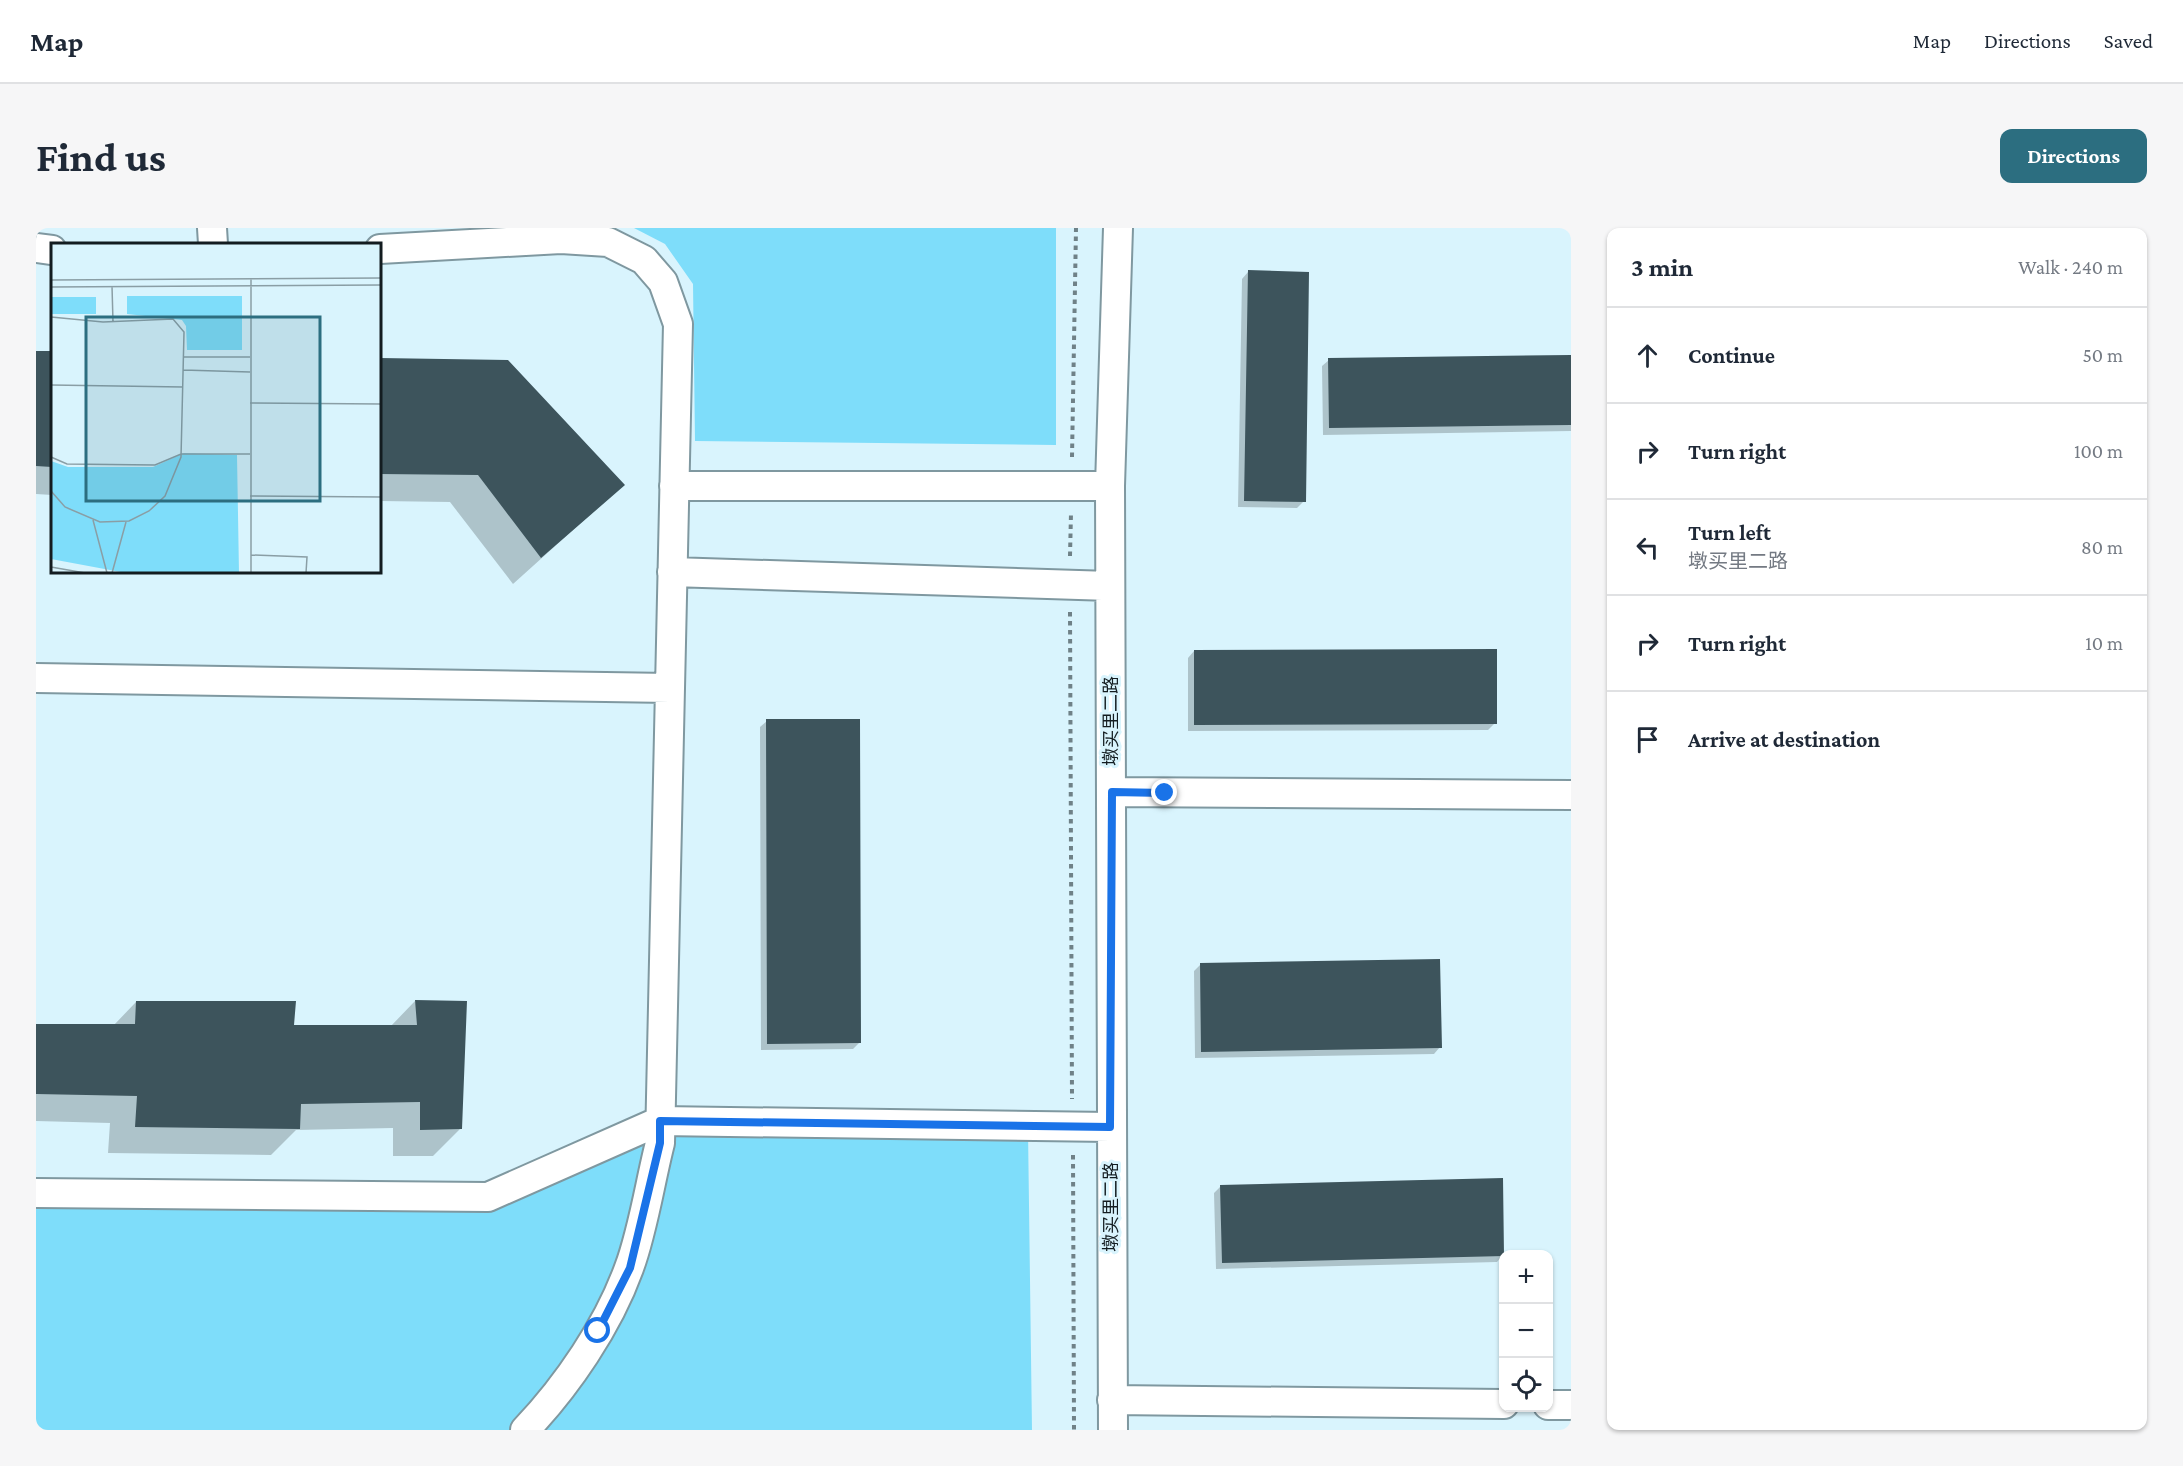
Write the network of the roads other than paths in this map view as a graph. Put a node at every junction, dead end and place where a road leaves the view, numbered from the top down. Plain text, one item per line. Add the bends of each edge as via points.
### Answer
1 (212, 228) edge
2 (1118, 228) edge
3 (213, 243) edge
4 (36, 248) edge
5 (381, 249) edge
6 (51, 250) edge
7 (674, 486) junction
8 (1110, 486) junction
9 (672, 572) junction
10 (1110, 586) junction
11 (36, 678) edge
12 (670, 688) junction
13 (1112, 792) junction
14 (1571, 795) edge
15 (660, 1121) junction
16 (1110, 1127) junction
17 (36, 1193) edge
18 (1112, 1400) junction
19 (1499, 1404) edge
20 (1553, 1405) edge
21 (1571, 1405) edge
22 (525, 1430) edge
23 (1113, 1430) edge

1 - 3 street
2 - 8 street, 墩买里二路
4 - 6 street
5 - 7 street via 561,239 608,242 644,260 663,282 678,324
7 - 8 street
7 - 9 street
8 - 10 street, 墩买里二路
9 - 10 street
9 - 12 street
10 - 13 street, 墩买里二路
11 - 12 street
12 - 15 street
13 - 14 street
13 - 16 street, 墩买里二路
15 - 16 street
15 - 17 street via 488,1197
15 - 22 street via 660,1143 630,1268 598,1331 556,1398
16 - 18 street, 墩买里二路
18 - 19 street
18 - 23 street, 墩买里二路
20 - 21 street

